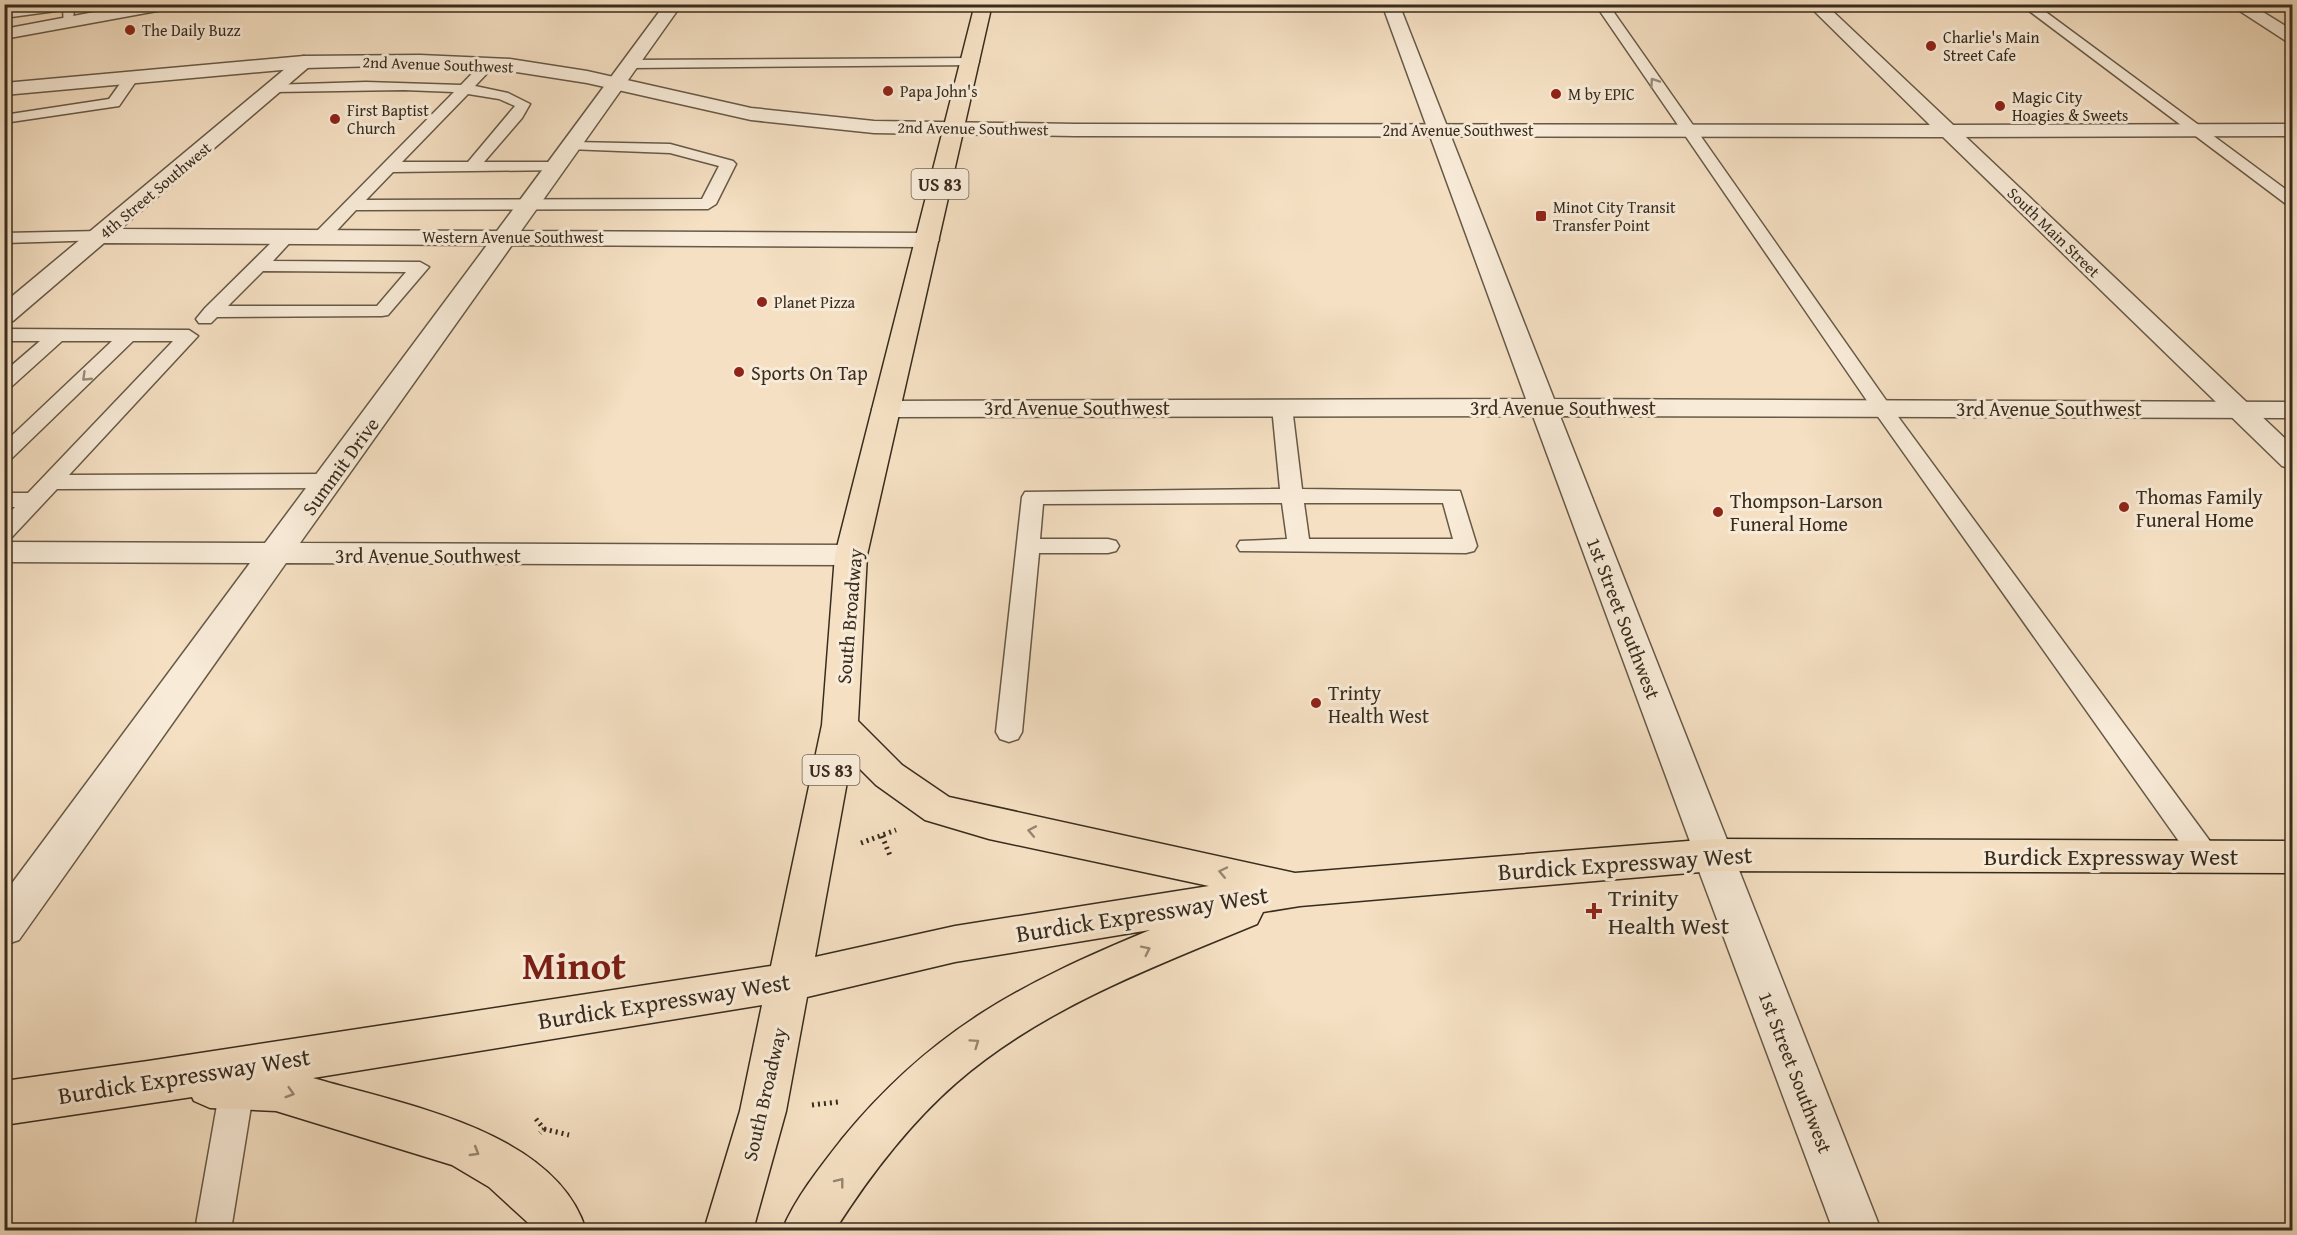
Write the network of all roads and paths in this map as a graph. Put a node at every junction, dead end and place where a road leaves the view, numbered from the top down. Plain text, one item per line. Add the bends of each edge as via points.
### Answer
1 (168, 4) edge
2 (674, 4) edge
3 (984, 4) edge
4 (1390, 4) edge
5 (1601, 4) edge
6 (1815, 4) edge
7 (2026, 4) edge
8 (2237, 4) edge
9 (4, 14) edge
10 (68, 22) junction
11 (4, 34) edge
12 (2292, 37) edge
13 (304, 62) junction
14 (972, 62) junction
15 (490, 63) junction
16 (624, 74) junction
17 (132, 77) junction
18 (274, 88) junction
19 (464, 88) junction
20 (4, 89) edge
21 (4, 119) edge
22 (956, 128) junction
23 (1436, 130) junction
24 (1687, 130) junction
25 (2292, 130) edge
26 (1948, 131) junction
27 (2197, 131) junction
28 (565, 156) junction
29 (387, 167) junction
30 (472, 167) junction
31 (2292, 201) edge
32 (351, 205) junction
33 (531, 205) junction
34 (100, 236) junction
35 (288, 236) junction
36 (322, 236) junction
37 (507, 237) junction
38 (4, 238) edge
39 (927, 240) junction
40 (258, 266) junction
41 (212, 312) junction
42 (4, 316) edge
43 (4, 335) edge
44 (58, 335) junction
45 (128, 336) junction
46 (189, 336) junction
47 (4, 383) edge
48 (1881, 406) junction
49 (1282, 407) junction
50 (1544, 408) junction
51 (886, 409) junction
52 (2240, 409) junction
53 (2292, 410) edge
54 (4, 455) edge
55 (2292, 460) edge
56 (328, 481) junction
57 (52, 482) junction
58 (1293, 496) junction
59 (4, 500) edge
60 (35, 500) junction
61 (4, 532) edge
62 (1299, 545) junction
63 (1027, 546) junction
64 (1108, 546) dead end
65 (1248, 546) dead end
66 (4, 552) edge
67 (275, 555) junction
68 (851, 555) junction
69 (840, 725) junction
70 (1009, 732) dead end
71 (897, 830) dead end
72 (882, 836) junction
73 (860, 843) dead end
74 (1713, 855) junction
75 (2205, 856) junction
76 (2292, 857) edge
77 (891, 858) dead end
78 (1300, 889) junction
79 (4, 927) edge
80 (789, 982) junction
81 (148, 1083) junction
82 (237, 1088) junction
83 (838, 1102) dead end
84 (4, 1103) edge
85 (808, 1106) dead end
86 (544, 1129) dead end
87 (569, 1135) dead end
88 (213, 1230) edge
89 (562, 1230) edge
90 (729, 1230) edge
91 (807, 1230) edge
92 (1857, 1230) edge

1 - 10 street
2 - 16 street, Summit Drive
3 - 14 main road, South Broadway / US 83
4 - 23 street, 1st Street Southwest
24 -> 5 lane
6 - 26 street, South Main Street
7 - 27 lane
8 - 12 street
9 - 10 lane via 69,5
10 - 11 street
13 - 15 street, 2nd Avenue Southwest
13 - 17 street, 2nd Avenue Southwest
13 - 18 street, 4th Street Southwest
14 - 16 lane
14 - 22 main road, South Broadway / US 83
15 - 16 street, 2nd Avenue Southwest via 587,77
15 - 19 lane
16 - 22 street, 2nd Avenue Southwest via 751,114 874,127
16 - 28 street, Summit Drive
17 - 20 street, 2nd Avenue Southwest
17 - 21 lane via 114,103
18 - 19 lane
18 - 34 street, 4th Street Southwest
19 - 29 lane
19 - 30 lane via 512,96 523,104
22 - 23 street, 2nd Avenue Southwest
22 - 39 main road, South Broadway / US 83
23 - 24 street, 2nd Avenue Southwest
23 - 50 street, 1st Street Southwest
24 - 26 street, 2nd Avenue Southwest
24 - 48 lane
25 - 27 street, 2nd Avenue Southwest
26 - 27 street, 2nd Avenue Southwest
26 - 52 street, South Main Street
27 - 31 lane
28 - 30 lane
28 - 33 street, Summit Drive
28 - 33 lane via 670,149 728,164 708,204
29 - 30 lane
29 - 32 lane
32 - 33 lane
32 - 36 lane
33 - 37 street, Summit Drive
34 - 35 street, Western Avenue Southwest
34 - 38 lane
34 - 42 street, 4th Street Southwest
35 - 36 street, Western Avenue Southwest
35 - 40 lane
36 - 37 street, Western Avenue Southwest
37 - 39 street, Western Avenue Southwest
37 - 56 street, Summit Drive
39 - 51 main road, South Broadway / US 83
40 - 41 lane
40 - 41 lane via 420,267 382,311
41 - 46 lane
43 - 44 lane
44 - 45 lane
44 - 47 lane
45 - 46 lane
45 -> 54 lane
46 - 57 lane
48 - 50 street, 3rd Avenue Southwest
48 - 52 street, 3rd Avenue Southwest
48 - 75 lane
49 - 50 street, 3rd Avenue Southwest
49 - 51 street, 3rd Avenue Southwest
49 - 58 lane
50 - 74 street, 1st Street Southwest
51 - 68 main road, South Broadway / US 83
52 - 53 street, 3rd Avenue Southwest
52 - 55 street, South Main Street
56 - 57 lane
56 - 67 street, Summit Drive
57 - 60 lane
58 - 62 lane
58 - 62 lane via 1452,496 1466,546
58 - 63 lane via 1033,497
59 - 60 lane
60 - 61 lane
62 - 65 lane
63 - 64 lane
63 - 70 lane
66 - 67 street, 3rd Avenue Southwest
67 - 68 street, 3rd Avenue Southwest
67 - 79 street, Summit Drive
68 - 69 main road, South Broadway / US 83
78 -> 69 main road via 938,809 889,775
69 - 80 main road, South Broadway / US 83
71 - 72 path
72 - 73 path
72 - 77 path
74 - 75 main road, Burdick Expressway West
74 - 78 main road, Burdick Expressway West
74 - 92 street, 1st Street Southwest
75 - 76 main road, Burdick Expressway West
78 - 80 main road, Burdick Expressway West via 955,944
91 -> 78 main road via 875,1137 922,1086 940,1068 1019,1012 1155,946
80 - 81 main road, Burdick Expressway West
80 - 90 main road, South Broadway / US 83 via 763,1112
81 - 82 main road
81 - 84 main road, Burdick Expressway West
82 - 88 lane
82 -> 89 main road via 276,1089 463,1145 506,1170 552,1210
83 - 85 path
86 - 87 path

